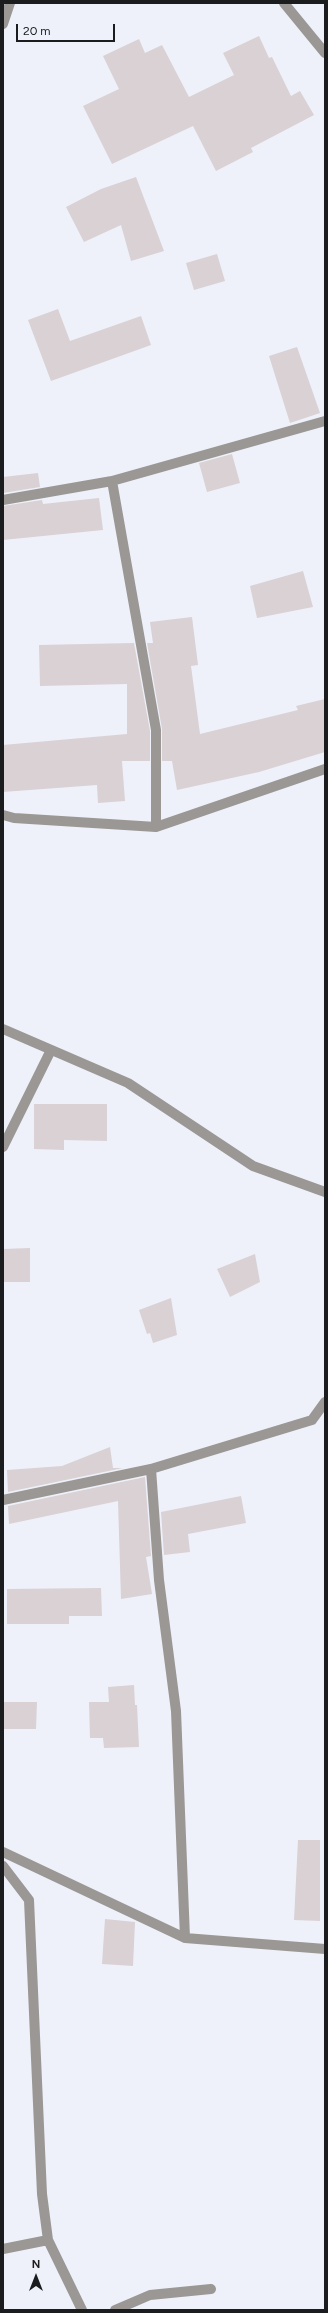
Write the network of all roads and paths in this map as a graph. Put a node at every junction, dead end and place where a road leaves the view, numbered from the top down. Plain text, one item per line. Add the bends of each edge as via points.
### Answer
1 (10, 3) edge
2 (284, 3) edge
3 (3, 24) edge
4 (325, 52) edge
5 (325, 421) edge
6 (112, 481) junction
7 (3, 500) edge
8 (325, 770) edge
9 (3, 815) edge
10 (156, 827) junction
11 (3, 1029) edge
12 (51, 1050) junction
13 (3, 1148) edge
14 (325, 1192) edge
15 (325, 1402) edge
16 (151, 1469) junction
17 (3, 1500) edge
18 (3, 1852) edge
19 (3, 1866) edge
20 (185, 1938) junction
21 (325, 1949) edge
22 (48, 2240) junction
23 (3, 2249) edge
24 (211, 2289) dead end
25 (82, 2310) edge
26 (115, 2310) edge

1 - 3 street
2 - 4 street
5 - 6 street
6 - 7 street
6 - 10 street via 156,730
8 - 10 street
9 - 10 street via 14,818
11 - 12 street
12 - 13 street
12 - 14 street via 128,1083 253,1166
15 - 16 street via 312,1420
16 - 17 street
16 - 20 street via 159,1580 176,1711
18 - 20 street
19 - 22 street via 29,1900 42,2194
20 - 21 street
22 - 23 street
22 - 25 street
24 - 26 street via 150,2295

